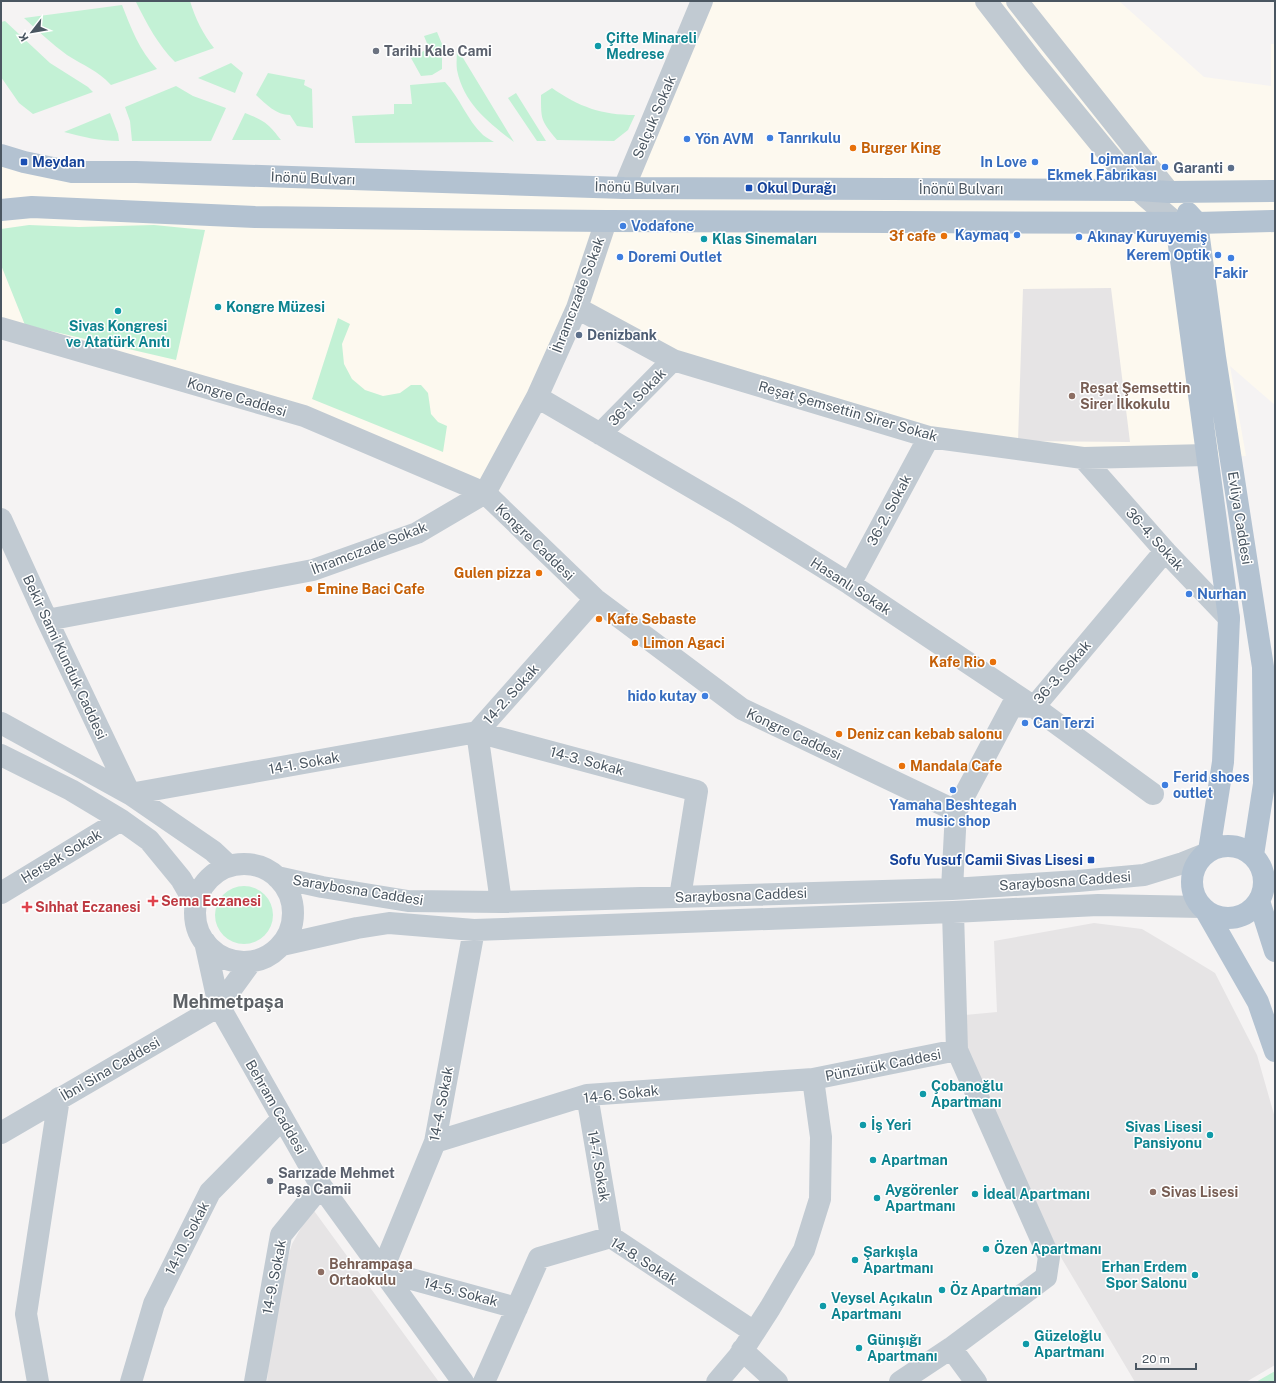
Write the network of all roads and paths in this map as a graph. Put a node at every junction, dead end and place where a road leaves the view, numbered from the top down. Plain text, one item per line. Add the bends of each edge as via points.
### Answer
1 (702, 1) edge
2 (986, 1) edge
3 (1018, 1) edge
4 (1, 155) edge
5 (624, 188) junction
6 (1138, 190) junction
7 (1275, 191) edge
8 (1169, 192) junction
9 (1, 210) edge
10 (606, 221) junction
11 (1275, 221) edge
12 (1176, 223) junction
13 (1198, 223) junction
14 (576, 308) junction
15 (1, 328) edge
16 (673, 360) junction
17 (536, 397) junction
18 (600, 434) junction
19 (929, 437) junction
20 (1207, 455) junction
21 (1083, 458) junction
22 (485, 493) junction
23 (1, 519) edge
24 (1165, 551) junction
25 (850, 584) junction
26 (595, 600) junction
27 (1229, 618) junction
28 (47, 620) junction
29 (1269, 668) edge
30 (1034, 707) junction
31 (1, 723) edge
32 (477, 732) junction
33 (1, 755) edge
34 (130, 794) junction
35 (1153, 794) dead end
36 (956, 811) junction
37 (121, 820) junction
38 (1206, 853) junction
39 (1261, 857) edge
40 (229, 866) junction
41 (277, 877) junction
42 (952, 889) junction
43 (1, 893) edge
44 (680, 897) junction
45 (1265, 897) edge
46 (501, 902) junction
47 (196, 905) junction
48 (1204, 909) junction
49 (953, 912) junction
50 (474, 930) junction
51 (205, 942) junction
52 (282, 945) junction
53 (1275, 951) edge
54 (251, 962) junction
55 (219, 1006) junction
56 (957, 1050) junction
57 (1275, 1051) edge
58 (813, 1078) junction
59 (587, 1095) junction
60 (59, 1098) junction
61 (282, 1119) junction
62 (1, 1133) edge
63 (435, 1142) junction
64 (321, 1186) junction
65 (611, 1237) junction
66 (382, 1271) junction
67 (517, 1308) junction
68 (754, 1332) junction
69 (951, 1348) junction
70 (742, 1350) junction
71 (38, 1382) edge
72 (131, 1382) edge
73 (255, 1382) edge
74 (463, 1382) edge
75 (484, 1382) edge
76 (717, 1382) edge
77 (777, 1382) edge
78 (900, 1382) edge
79 (976, 1382) edge

1 - 5 street, Selçuk Sokak
2 - 6 street
3 - 8 street
4 - 5 main road, İnönü Bulvarı via 72,172
5 - 6 main road, İnönü Bulvarı
6 - 8 main road, İnönü Bulvarı
6 - 12 street
7 - 8 main road, İnönü Bulvarı
8 - 13 main road
9 - 10 main road via 32,207 255,217
10 - 12 main road
10 - 14 street, İhramcızade Sokak
11 - 13 main road
12 - 13 main road
12 - 20 main road, Evliya Caddesi
13 - 29 main road, Evliya Caddesi via 1215,357
14 - 16 street, Reşat Şemsettin Sirer Sokak
14 - 17 street, İhramcızade Sokak
15 - 22 street, Kongre Caddesi via 304,416
16 - 18 street, 36-1. Sokak
16 - 19 street, Reşat Şemsettin Sirer Sokak
17 - 18 street, Hasanlı Sokak
17 - 22 street, İhramcızade Sokak
18 - 25 street, Hasanlı Sokak via 734,512
19 - 21 street, Reşat Şemsettin Sirer Sokak
19 - 25 street, 36-2. Sokak
20 - 21 street, Reşat Şemsettin Sirer Sokak
20 - 27 main road, Evliya Caddesi
21 - 24 street, 36-4. Sokak
22 - 26 street, Kongre Caddesi
22 - 28 street, İhramcızade Sokak via 417,533 313,570
23 - 28 street, Bekir Sami Kunduk Caddesi
24 - 27 street, 36-4. Sokak
24 - 30 street, 36-3. Sokak
25 - 30 street, Hasanlı Sokak
26 - 32 street, 14-2. Sokak
26 - 36 street, Kongre Caddesi via 742,709
27 - 38 main road, Evliya Caddesi via 1223,762
28 - 34 street, Bekir Sami Kunduk Caddesi
29 - 39 main road, Evliya Caddesi
30 - 35 street, Hasanlı Sokak
30 - 36 street, 36-3. Sokak via 1012,706
31 - 34 street
32 - 34 street, 14-1. Sokak
32 - 44 street, 14-3. Sokak via 697,791
32 - 46 street, 14-2. Sokak
33 - 37 street via 71,790
34 - 40 street via 213,851
36 - 42 street
37 - 43 street, Hersek Sokak
37 - 47 street via 149,840 181,879
38 - 39 main road via 1221,846 1233,846
38 - 42 street, Saraybosna Caddesi via 1183,864 1144,875
38 - 48 main road via 1194,868 1192,881 1194,895
39 - 45 main road
40 - 41 street via 258,866 269,870
40 - 47 street via 207,881
41 - 46 street, Saraybosna Caddesi via 408,901
41 - 52 street via 289,892 293,910 291,928
42 - 44 street, Saraybosna Caddesi
44 - 46 street, Saraybosna Caddesi
45 - 48 main road via 1247,914 1235,918 1218,917
45 - 53 main road
47 - 51 street via 197,925
48 - 49 street, Saraybosna Caddesi via 1098,905
48 - 57 main road via 1258,1002
49 - 50 street, Saraybosna Caddesi
49 - 56 street, Pünzürük Caddesi
50 - 52 street, Saraybosna Caddesi via 388,923
50 - 63 street, 14-4. Sokak
51 - 54 street via 223,957 234,961
51 - 55 street, Behram Caddesi
52 - 54 street via 269,956
54 - 55 street
55 - 60 street, İbni Sina Caddesi
55 - 61 street, Behram Caddesi
56 - 58 street, Pünzürük Caddesi
56 - 69 street via 1048,1258 1046,1277
58 - 59 street, 14-6. Sokak
58 - 68 street, Pünzürük Caddesi via 821,1137 820,1199 804,1250
59 - 63 street, 14-6. Sokak
59 - 65 street, 14-7. Sokak
60 - 62 street, İbni Sina Caddesi
60 - 71 street via 26,1314
61 - 64 street, Behram Caddesi
61 - 72 street, 14-10. Sokak via 210,1192 154,1304
63 - 66 street, 14-4. Sokak
64 - 66 street, Behram Caddesi
64 - 73 street, 14-9. Sokak via 281,1235
65 - 67 street, 14-8. Sokak via 539,1258
65 - 68 street, 14-8. Sokak
66 - 67 street, 14-5. Sokak
66 - 74 street, Behram Caddesi
67 - 75 street, 14-8. Sokak
68 - 70 street, Pünzürük Caddesi
69 - 78 street
69 - 79 street
70 - 76 street, Pünzürük Caddesi
70 - 77 street

